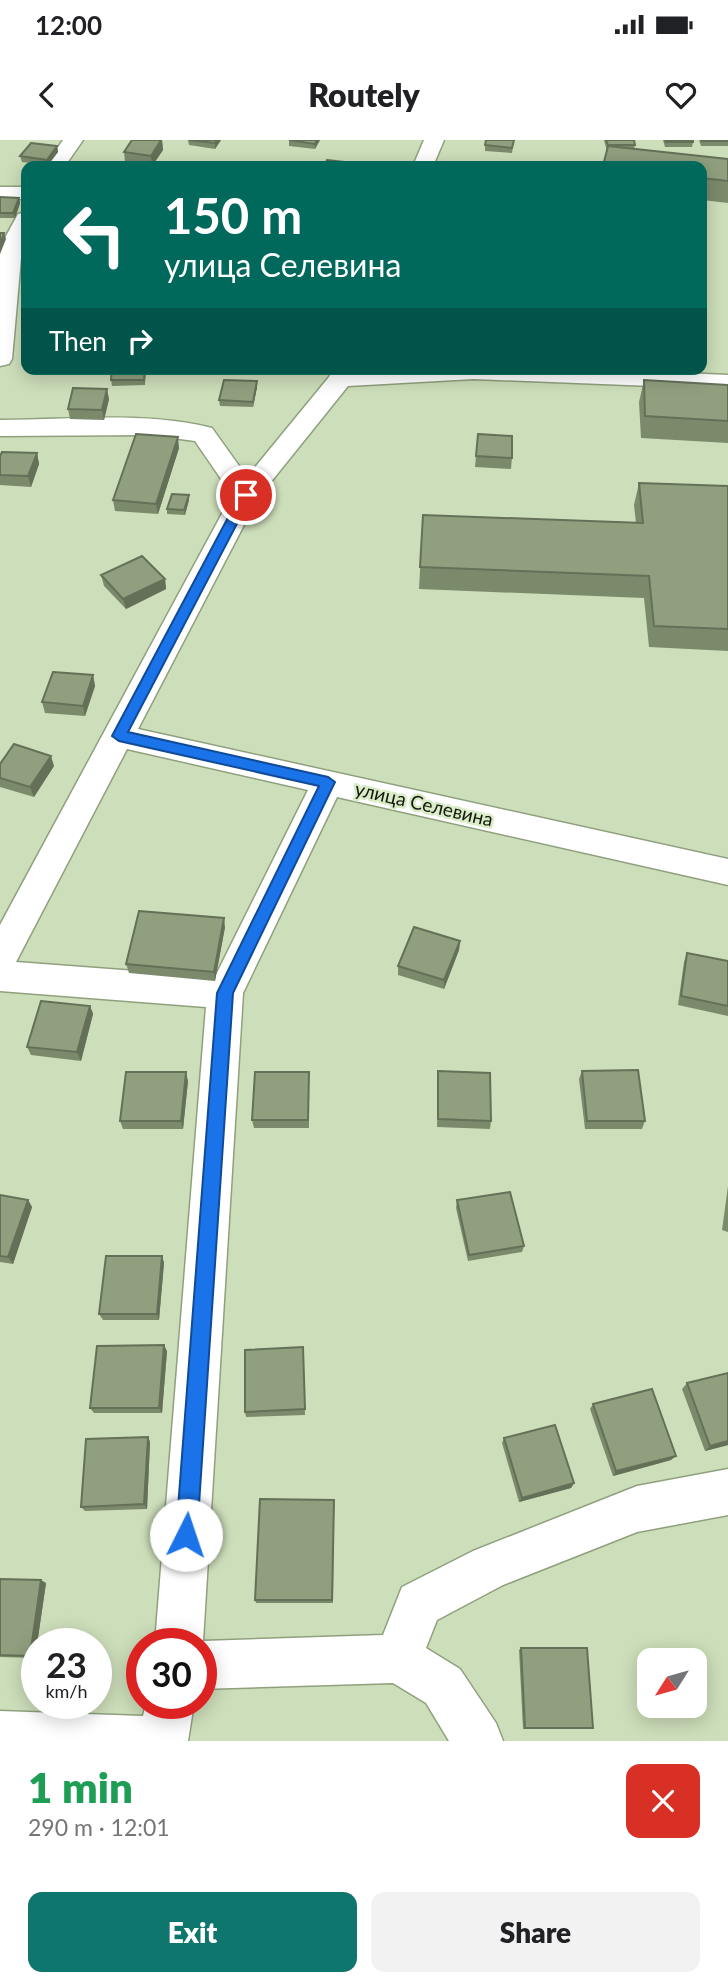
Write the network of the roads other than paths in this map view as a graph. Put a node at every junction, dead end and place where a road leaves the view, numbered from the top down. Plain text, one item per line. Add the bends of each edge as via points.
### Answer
1 (73, 140) edge
2 (433, 140) edge
3 (58, 161) edge
4 (425, 161) edge
5 (0, 193) edge
6 (21, 193) edge
7 (21, 228) edge
8 (0, 359) edge
9 (342, 375) edge
10 (550, 375) edge
11 (728, 382) edge
12 (0, 428) edge
13 (246, 495) junction
14 (119, 736) junction
15 (328, 782) junction
16 (728, 872) edge
17 (0, 958) edge
18 (0, 976) edge
19 (225, 993) junction
20 (728, 1492) edge
21 (179, 1628) edge
22 (398, 1659) junction
23 (217, 1665) edge
24 (167, 1719) edge
25 (0, 1736) edge
26 (163, 1741) edge
27 (478, 1741) edge

1 - 3 street
2 - 4 street
5 - 6 street
7 - 8 street via 11,247
9 - 13 street
10 - 11 street
12 - 13 street via 150,427 203,434
13 - 14 street
14 - 15 street, улица Селевина
14 - 17 street
15 - 16 street, улица Селевина
15 - 19 street
18 - 19 street
19 - 21 street
20 - 22 street via 637,1508 478,1573 419,1604
22 - 23 street
22 - 27 street via 443,1686
24 - 26 street
25 - 26 street

